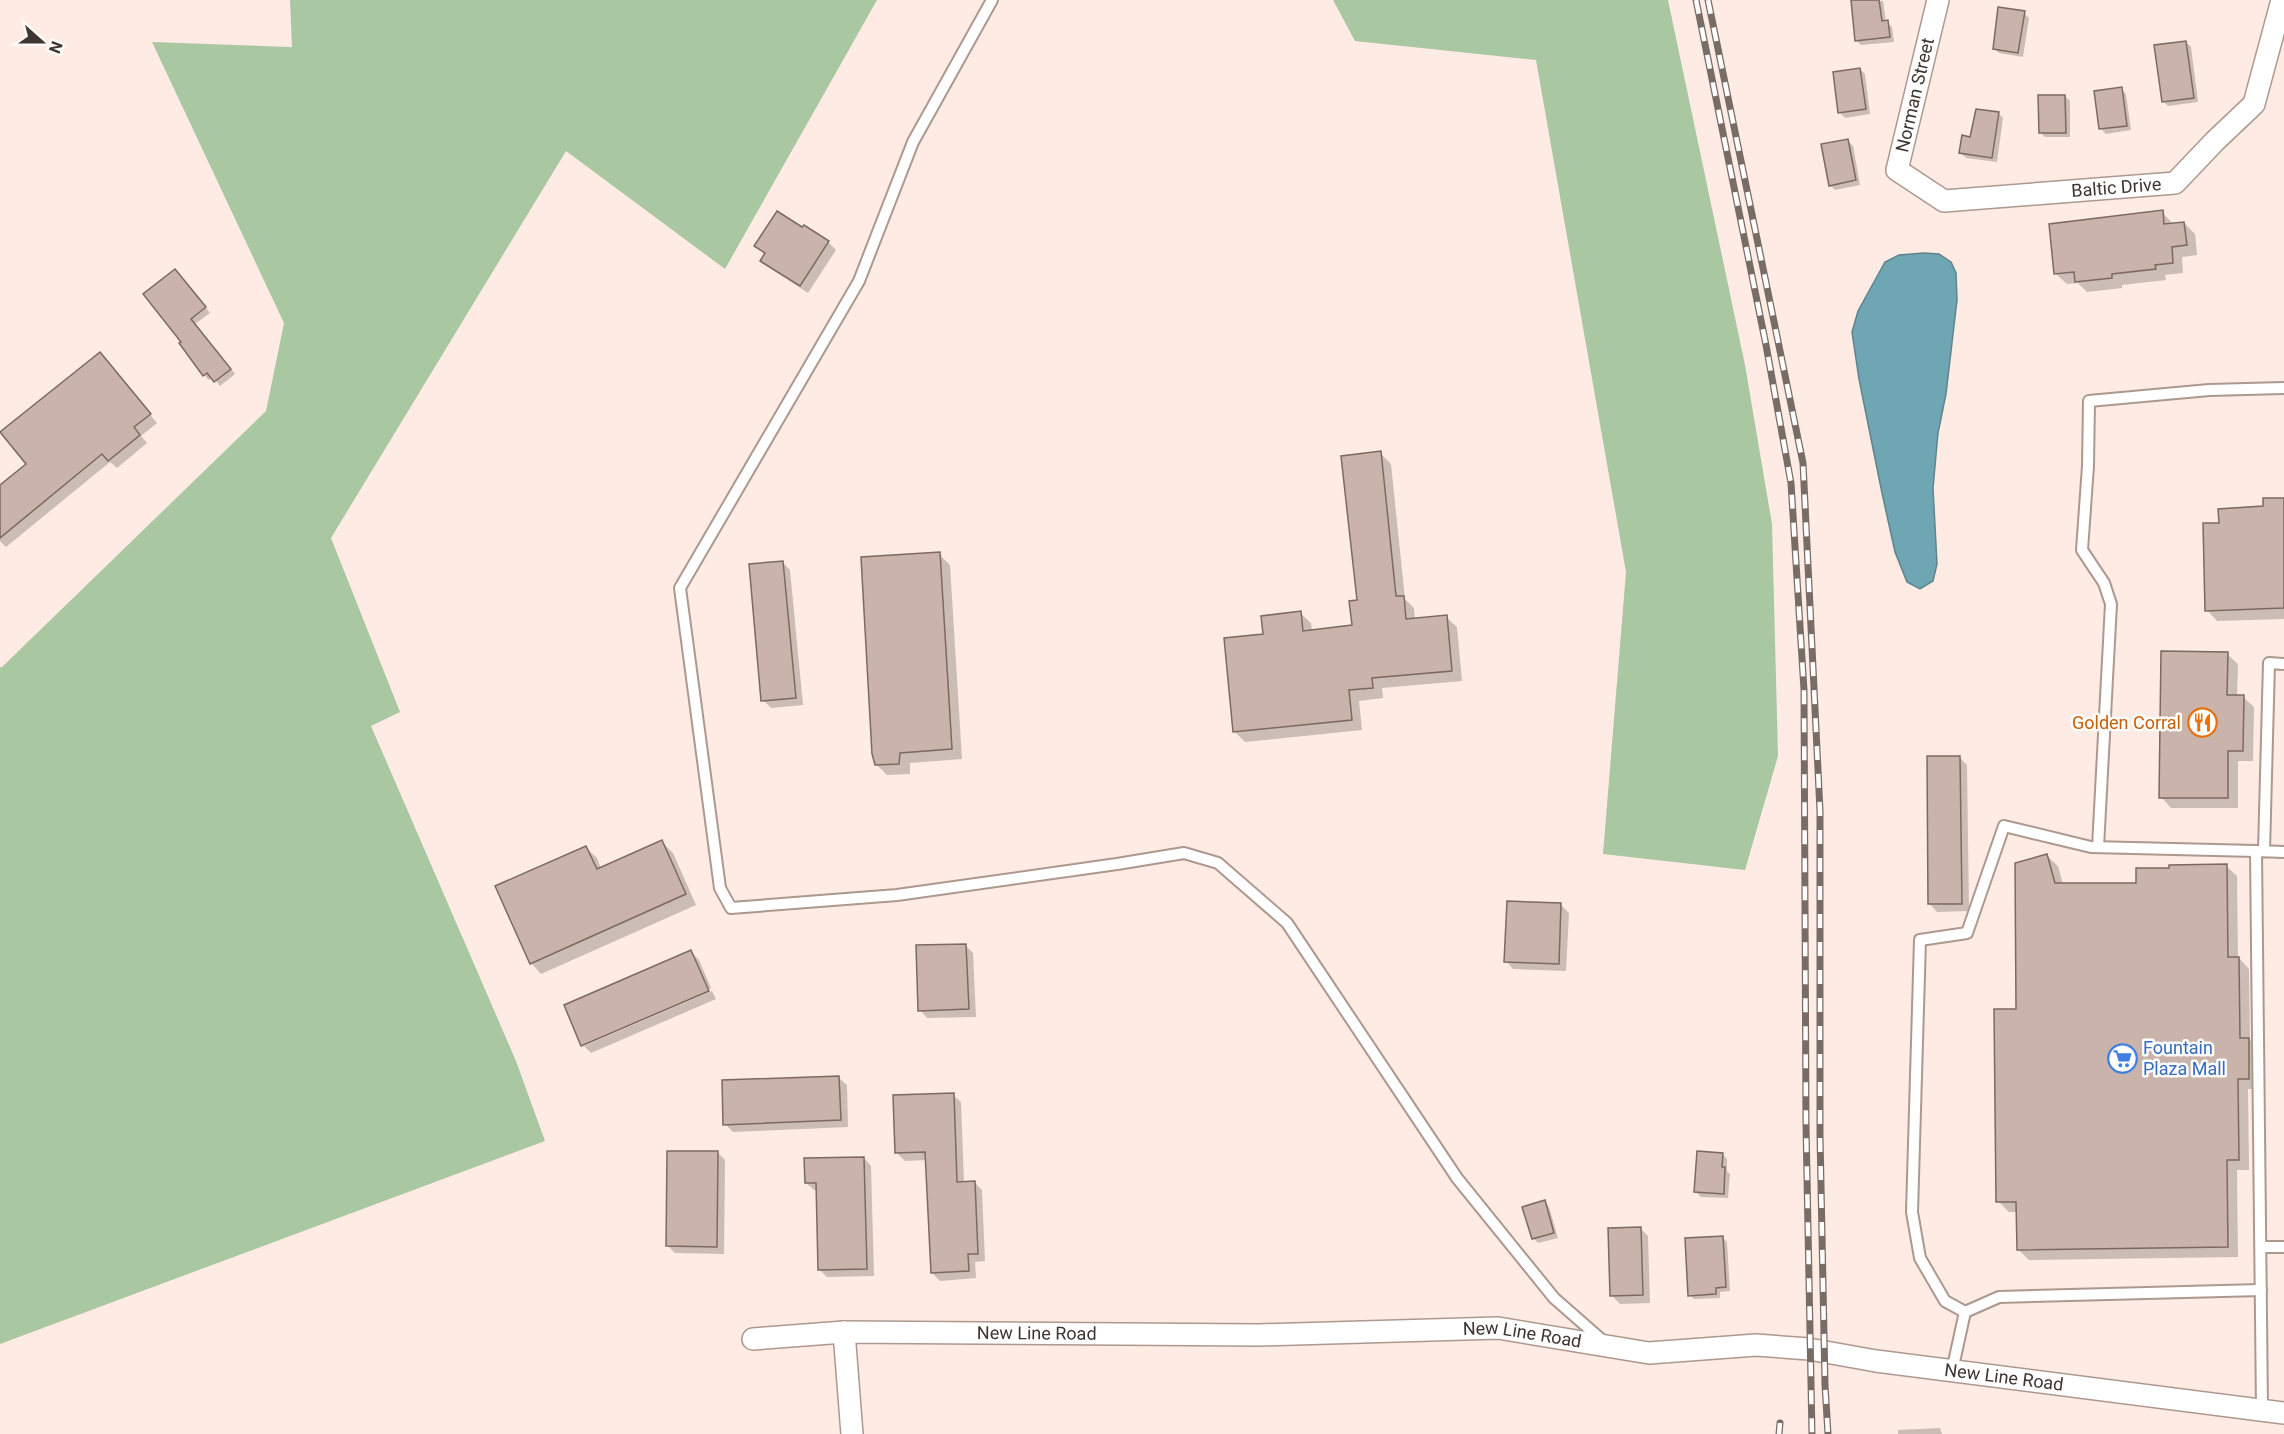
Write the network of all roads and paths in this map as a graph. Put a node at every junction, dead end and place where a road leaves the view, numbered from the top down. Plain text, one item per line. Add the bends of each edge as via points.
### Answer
1 (992, 0) edge
2 (1938, 0) edge
3 (2282, 0) edge
4 (1944, 201) joint
5 (2284, 388) edge
6 (2284, 664) edge
7 (2098, 847) junction
8 (2260, 851) junction
9 (2284, 852) edge
10 (2260, 1247) junction
11 (2284, 1247) edge
12 (2261, 1290) junction
13 (1965, 1312) junction
14 (844, 1332) junction
15 (753, 1339) dead end
16 (1610, 1347) junction
17 (1952, 1371) junction
18 (2262, 1410) junction
19 (2284, 1413) edge
20 (852, 1434) edge

1 - 16 lane via 912,142 859,281 680,588 720,888 731,908 897,895 1184,852 1218,863 1287,923 1457,1178 1554,1298
2 - 4 street, Norman Street via 1897,171
3 - 4 street, Baltic Drive via 2254,104 2175,183
5 - 7 lane via 2089,401 2082,550 2104,583 2111,603
6 - 8 lane via 2269,663
7 - 8 lane
7 - 13 lane via 2004,826 1967,933 1920,940 1912,1212 1920,1258 1946,1301
8 - 9 lane
8 - 10 lane
10 - 11 lane
10 - 12 lane
12 - 13 lane via 1999,1297
12 - 18 lane
13 - 17 lane
14 - 15 street, New Line Road
14 - 16 street, New Line Road via 1260,1335 1498,1328
14 - 20 street
16 - 17 street, New Line Road via 1649,1353 1756,1345 1809,1349
17 - 18 street, New Line Road
18 - 19 street, New Line Road

